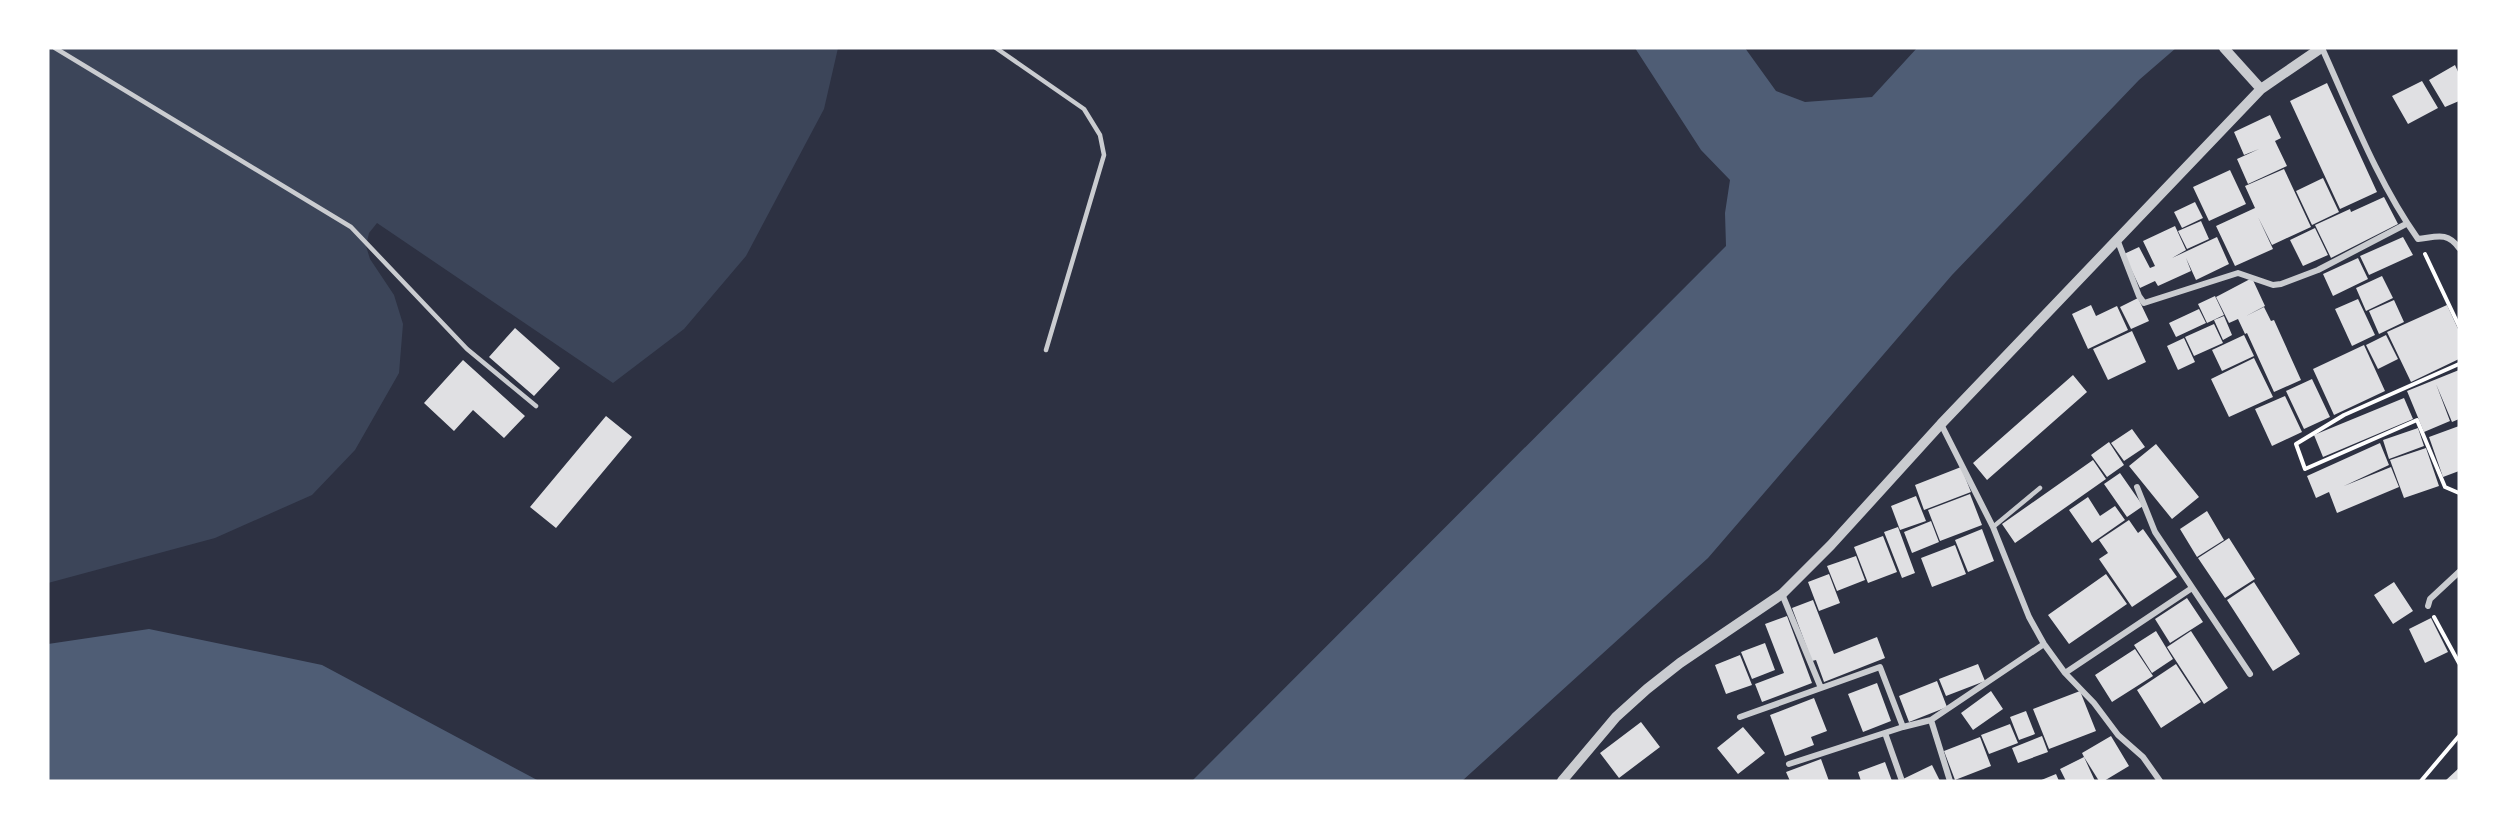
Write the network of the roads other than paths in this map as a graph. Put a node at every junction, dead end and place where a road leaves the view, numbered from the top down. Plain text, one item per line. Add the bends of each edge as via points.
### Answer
1 (55, 48) edge
2 (996, 48) edge
3 (2224, 48) edge
4 (2321, 48) edge
5 (2261, 89) junction
6 (2406, 224) junction
7 (2117, 239) junction
8 (2459, 248) edge
9 (1046, 350) dead end
10 (536, 406) dead end
11 (1941, 424) junction
12 (2137, 487) dead end
13 (2040, 488) dead end
14 (1993, 527) junction
15 (2459, 572) edge
16 (2192, 588) junction
17 (1782, 594) junction
18 (2428, 606) road end
19 (2044, 644) junction
20 (2065, 673) junction
21 (2250, 674) dead end
22 (1821, 688) junction
23 (1740, 717) dead end
24 (1931, 720) junction
25 (1903, 727) junction
26 (1885, 733) junction
27 (1789, 764) dead end
28 (1562, 781) edge
29 (1902, 781) edge
30 (1950, 781) edge
31 (2160, 781) edge

1 - 10 lane via 351,227 467,350
2 - 9 lane via 1084,109 1100,135 1104,154
3 - 5 street
4 - 5 street
4 - 6 street
5 - 7 street
6 - 7 street via 2318,270 2281,284 2238,273 2144,303
6 - 8 street via 2418,239 2452,238
7 - 11 street
11 - 14 street
11 - 17 street
12 - 16 street via 2155,532
13 - 14 lane
14 - 19 street
15 - 18 street via 2430,599
16 - 20 street
16 - 21 street
17 - 22 street
17 - 28 street via 1647,689 1616,717
19 - 20 street
19 - 24 street
20 - 31 street via 2118,735 2143,757
22 - 23 street
22 - 25 street via 1880,667
24 - 25 street
24 - 30 street
25 - 26 street
26 - 27 street
26 - 29 street

